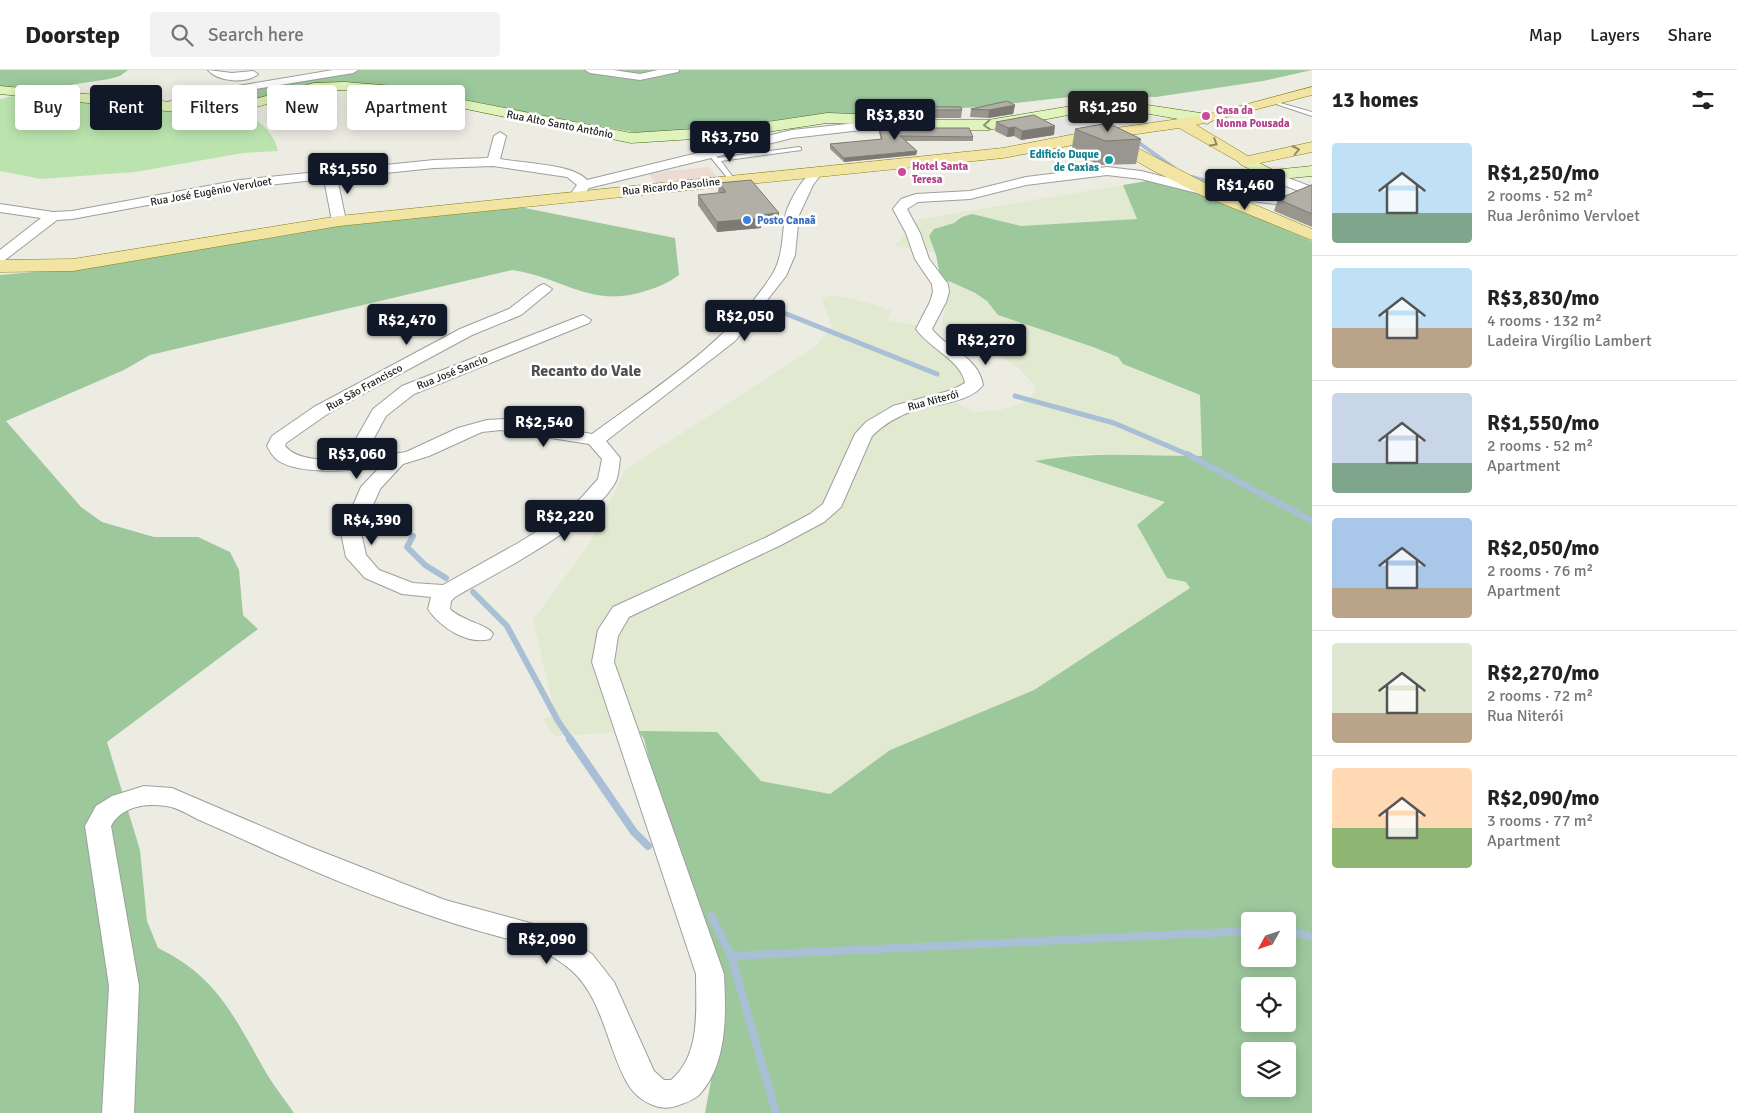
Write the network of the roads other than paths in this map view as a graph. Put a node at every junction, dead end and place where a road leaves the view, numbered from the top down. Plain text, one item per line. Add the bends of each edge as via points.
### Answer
1 (213, 70) edge
2 (290, 70) edge
3 (353, 70) edge
4 (590, 70) edge
5 (674, 70) edge
6 (0, 90) edge
7 (1312, 91) edge
8 (90, 100) edge
9 (1275, 102) junction
10 (162, 106) edge
11 (162, 107) edge
12 (1312, 114) edge
13 (1207, 119) junction
14 (1183, 124) junction
15 (875, 125) junction
16 (500, 136) dead end
17 (1103, 136) junction
18 (1312, 147) edge
19 (799, 149) dead end
20 (714, 157) junction
21 (493, 162) junction
22 (1246, 162) junction
23 (1312, 171) edge
24 (330, 174) junction
25 (1270, 175) junction
26 (813, 176) junction
27 (732, 180) junction
28 (583, 191) junction
29 (1209, 192) junction
30 (1297, 196) edge
31 (0, 208) edge
32 (1256, 214) junction
33 (53, 216) junction
34 (339, 222) junction
35 (1312, 235) edge
36 (0, 257) edge
37 (0, 266) edge
38 (544, 289) dead end
39 (583, 320) dead end
40 (595, 440) junction
41 (396, 461) junction
42 (357, 463) junction
43 (447, 592) junction
44 (482, 634) dead end
45 (118, 1113) edge

1 - 2 street via 222,76 232,77
3 - 10 street, Rua Alto Santo Antônio via 226,91
4 - 5 street via 640,77
6 - 8 street, Rua Alto Santo Antônio
7 - 9 main road
9 - 12 lane
9 - 13 main road
11 - 15 street, Rua Alto Santo Antônio via 229,109 305,88 345,86 393,90 631,138 741,131 827,118 857,119
13 - 14 main road
13 -> 15 street, Rua Alto Santo Antônio via 1107,105 988,125
14 - 17 main road
14 -> 22 main road
15 - 20 street via 792,134
16 - 21 street
17 - 26 main road, Rua Ricardo Pasoline via 1020,156
17 - 27 main road, Rua Ricardo Pasoline via 1003,153
17 - 29 main road
22 -> 18 main road
19 - 20 lane
20 - 27 lane
20 - 28 street
21 - 24 street, Rua José Eugênio Vervloet
21 - 28 street, Rua José Eugênio Vervloet via 560,171 577,177
22 - 25 street
23 - 25 street
24 - 33 street, Rua José Eugênio Vervloet via 240,184 96,212
24 - 34 street
25 - 30 street
26 - 28 main road, Rua Ricardo Pasoline via 605,197
26 - 40 street via 792,215 788,255 779,276 729,338
27 - 28 main road, Rua Ricardo Pasoline
28 - 34 main road
29 - 30 street
29 - 32 main road
29 - 45 street, Rua Niterói via 1124,172 1093,171 1026,181 970,195 924,197 906,202 900,209 922,259 940,284 938,302 924,330 972,372 974,385 959,394 897,410 871,426 864,434 831,507 817,518 621,612 611,622 604,638 603,662 710,974 712,1016 706,1049 688,1086 677,1094 661,1095 648,1087 640,1076 604,991 582,962 542,937 440,909 172,797 144,795 121,802 105,813 98,826 124,986
30 - 32 street
31 - 33 street, Rua José Eugênio Vervloet
32 - 35 main road
33 - 36 street
34 - 37 main road via 73,265
38 - 42 street, Rua São Francisco via 515,312 452,339 320,411 278,440 276,446 281,454 312,464
39 - 42 street, Rua José Sancio via 408,390 379,413 357,453
40 - 41 street via 498,424
40 - 43 street via 605,448 612,470 607,482 589,503 541,537
41 - 42 street
41 - 43 street via 371,487 351,533 356,557 372,574 410,589
43 - 44 street via 439,604 441,612 458,626

